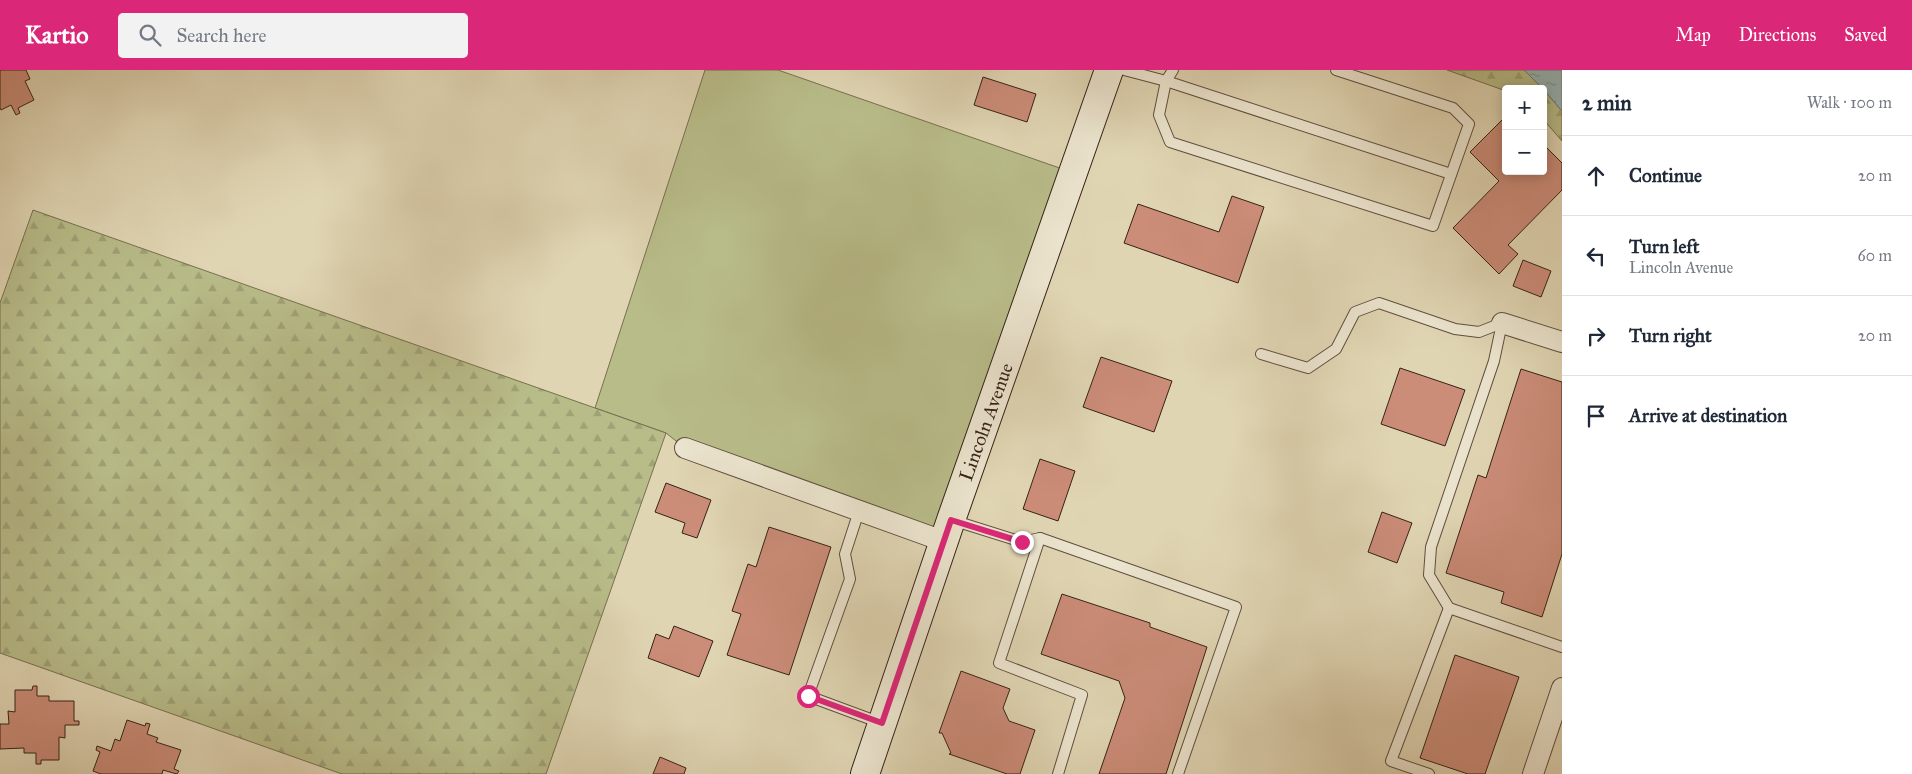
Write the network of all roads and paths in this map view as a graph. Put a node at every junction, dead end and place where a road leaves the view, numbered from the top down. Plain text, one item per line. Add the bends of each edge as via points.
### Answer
1 (1109, 70) edge
2 (1124, 70) edge
3 (1173, 70) edge
4 (1336, 70) edge
5 (1166, 82) junction
6 (1451, 174) junction
7 (1502, 323) junction
8 (1562, 342) edge
9 (1261, 354) dead end
10 (685, 448) dead end
11 (859, 511) junction
12 (947, 531) junction
13 (1040, 538) junction
14 (1449, 608) junction
15 (1562, 647) edge
16 (1562, 688) edge
17 (882, 723) junction
18 (865, 774) edge
19 (1058, 774) edge
20 (1178, 774) edge
21 (1429, 774) edge
22 (1533, 774) edge

1 - 12 main road, Lincoln Avenue
2 - 5 lane
3 - 5 lane
4 - 6 lane via 1453,108 1469,124
5 - 6 lane
5 - 6 lane via 1160,116 1170,142 1179,145 1433,226
7 - 8 street
7 - 9 lane via 1479,332 1455,329 1379,303 1355,312 1336,349 1308,368
7 - 14 lane via 1494,361 1431,547 1429,575
10 - 11 street
11 - 12 street
11 - 17 lane via 845,554 850,579 808,696
12 - 13 lane via 1022,542
12 - 17 main road, Lincoln Avenue
13 - 19 lane via 998,663 1082,695
13 - 20 lane via 1236,606
14 - 15 lane
14 - 21 lane via 1391,761
16 - 22 street
17 - 18 main road, Lincoln Avenue

